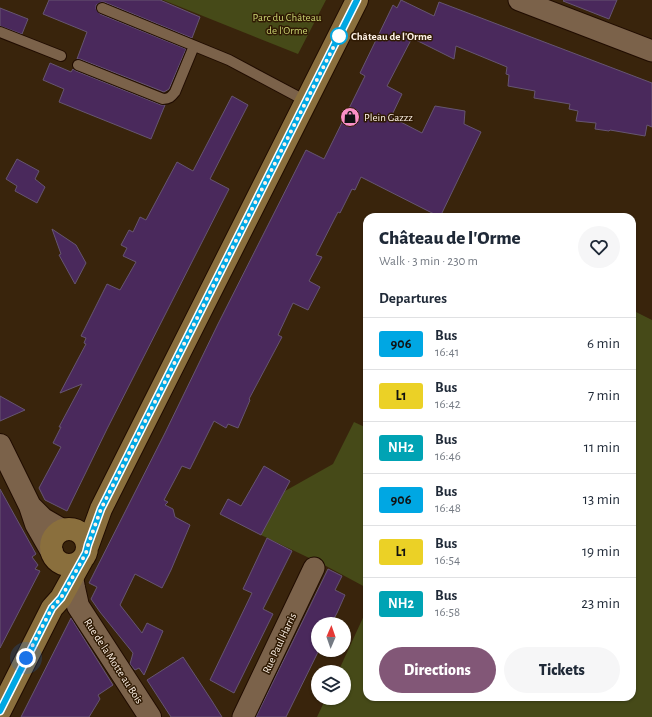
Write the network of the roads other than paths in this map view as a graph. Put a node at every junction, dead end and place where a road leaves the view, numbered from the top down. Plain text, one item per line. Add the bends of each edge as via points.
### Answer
1 (357, 0) edge
2 (519, 0) edge
3 (102, 8) dead end
4 (0, 32) edge
5 (194, 46) junction
6 (652, 51) edge
7 (61, 56) dead end
8 (78, 65) dead end
9 (306, 101) junction
10 (0, 445) edge
11 (30, 506) junction
12 (76, 548) junction
13 (54, 556) junction
14 (314, 568) dead end
15 (62, 600) junction
16 (0, 711) edge
17 (150, 717) edge
18 (243, 717) edge

1 - 9 main road
2 - 6 street
3 - 5 lane
4 - 7 lane
5 - 8 lane via 175,92 167,99
5 - 9 lane via 235,63
9 - 12 main road via 101,509 90,520
10 - 11 street
11 - 12 street
11 - 13 street via 36,524
12 - 13 main road via 74,565 68,565
12 - 13 main road via 56,534 51,545
12 - 15 main road
13 - 15 main road
14 - 18 street, Rue Paul Harris
15 - 16 main road
15 - 17 street, Rue de la Motte au Bois

